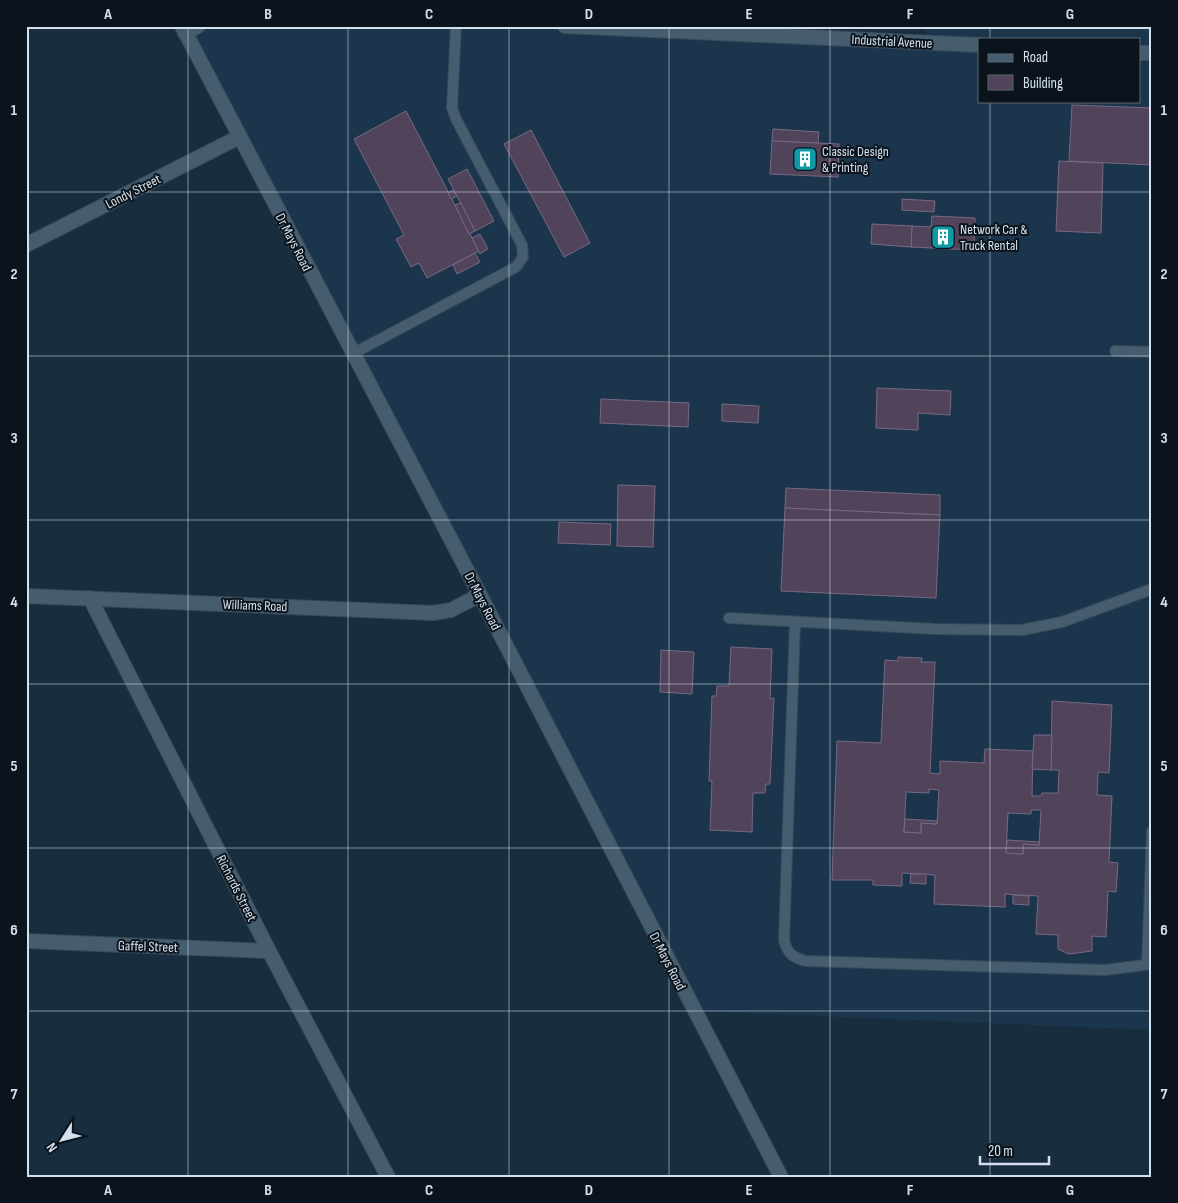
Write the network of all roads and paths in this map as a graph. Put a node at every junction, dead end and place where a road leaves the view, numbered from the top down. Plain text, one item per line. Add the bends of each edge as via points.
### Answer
1 (456, 26) edge
2 (565, 26) edge
3 (188, 28) edge
4 (978, 45) edge
5 (240, 137) junction
6 (26, 245) edge
7 (1115, 351) dead end
8 (1152, 352) edge
9 (352, 354) junction
10 (1152, 589) edge
11 (480, 595) junction
12 (26, 596) edge
13 (90, 598) junction
14 (728, 618) dead end
15 (795, 622) junction
16 (1152, 831) edge
17 (26, 941) edge
18 (269, 951) junction
19 (1149, 964) edge
20 (388, 1177) edge
21 (781, 1177) edge

1 - 9 lane via 452,108 522,245 524,257 516,267
2 - 4 street, Industrial Avenue
3 - 5 street, Dr Mays Road
5 - 6 street, Londy Street
5 - 9 street, Dr Mays Road
7 - 8 lane
9 - 11 street, Dr Mays Road
10 - 15 lane via 1062,622 1022,630
11 - 13 street, Williams Road via 451,610 433,613
11 - 21 street, Dr Mays Road
12 - 13 street, Williams Road
13 - 18 street, Richards Street
14 - 15 lane
15 - 19 lane via 784,940 790,955 806,961 1085,969
16 - 19 lane
17 - 18 street, Gaffel Street
18 - 20 street, Richards Street

